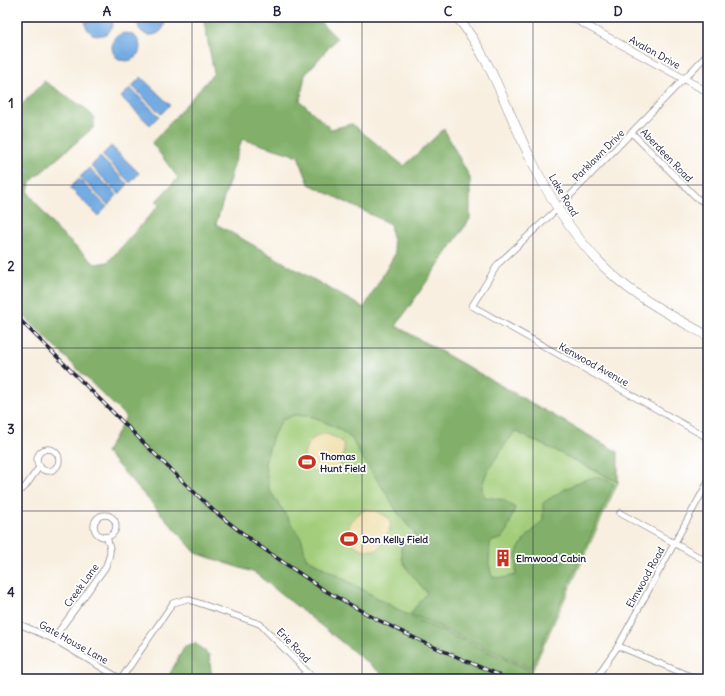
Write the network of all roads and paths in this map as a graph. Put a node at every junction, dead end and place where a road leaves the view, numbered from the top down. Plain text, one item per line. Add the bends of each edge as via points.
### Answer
1 (457, 17) edge
2 (571, 17) edge
3 (708, 54) edge
4 (683, 79) junction
5 (708, 92) edge
6 (632, 133) junction
7 (708, 205) edge
8 (557, 209) junction
9 (472, 306) joint
10 (708, 336) edge
11 (708, 438) edge
12 (40, 466) dead end
13 (708, 482) edge
14 (17, 493) edge
15 (620, 513) dead end
16 (106, 537) dead end
17 (674, 543) junction
18 (708, 562) edge
19 (17, 623) edge
20 (53, 639) junction
21 (618, 646) junction
22 (306, 671) junction
23 (121, 679) edge
24 (301, 679) edge
25 (314, 679) edge
26 (595, 679) edge
27 (697, 679) edge

1 - 8 main road, Lake Road via 486,59 530,157
2 - 4 street, Avalon Drive
3 - 4 street, Parklawn Drive
4 - 5 street, Avalon Drive
4 - 6 street, Parklawn Drive
6 - 7 street, Aberdeen Road via 697,198
6 - 8 street, Parklawn Drive
8 - 9 street, Parklawn Drive via 498,264
8 - 10 main road, Lake Road via 581,242 627,287 674,318
9 - 11 street, Kenwood Avenue
12 - 14 street via 25,487
13 - 17 street, Elmwood Road
15 - 17 street
16 - 20 street, Creek Lane via 110,556 105,568
17 - 18 street
17 - 21 street, Elmwood Road
19 - 20 street, Gate House Lane
20 - 23 street, Gate House Lane
21 - 26 street, Elmwood Road
21 - 27 street
22 - 23 street, Erie Road via 260,624 187,599 173,603
22 - 24 street
22 - 25 street, Erie Road

